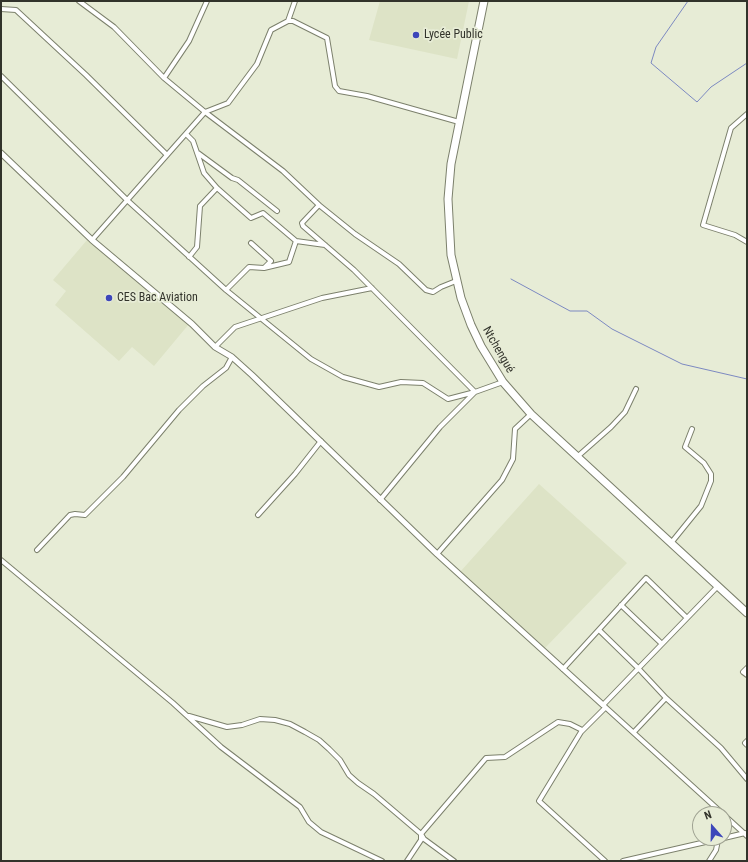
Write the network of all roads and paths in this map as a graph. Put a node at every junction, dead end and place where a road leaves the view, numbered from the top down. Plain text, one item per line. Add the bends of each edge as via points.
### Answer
1 (79, 1) edge
2 (207, 1) edge
3 (295, 1) edge
4 (484, 1) edge
5 (1, 9) edge
6 (288, 21) junction
7 (1, 76) edge
8 (164, 78) junction
9 (205, 112) junction
10 (747, 114) edge
11 (459, 122) junction
12 (186, 134) junction
13 (198, 153) junction
14 (2, 155) edge
15 (167, 155) junction
16 (217, 188) junction
17 (127, 200) junction
18 (319, 205) junction
19 (277, 212) dead end
20 (92, 240) junction
21 (296, 241) junction
22 (747, 242) edge
23 (251, 243) dead end
24 (325, 245) junction
25 (189, 257) junction
26 (264, 268) junction
27 (456, 281) junction
28 (372, 288) junction
29 (226, 290) junction
30 (261, 318) junction
31 (215, 347) junction
32 (232, 357) junction
33 (503, 382) junction
34 (636, 389) dead end
35 (476, 392) junction
36 (531, 414) junction
37 (692, 428) dead end
38 (321, 441) junction
39 (577, 457) junction
40 (380, 500) junction
41 (258, 515) dead end
42 (670, 544) junction
43 (37, 550) dead end
44 (437, 554) junction
45 (1, 560) edge
46 (718, 586) junction
47 (621, 605) junction
48 (747, 613) edge
49 (687, 618) junction
50 (599, 630) junction
51 (662, 644) junction
52 (638, 668) junction
53 (747, 668) edge
54 (563, 669) junction
55 (747, 674) edge
56 (666, 698) junction
57 (604, 706) junction
58 (187, 716) junction
59 (582, 730) junction
60 (634, 732) junction
61 (747, 742) edge
62 (747, 745) edge
63 (746, 777) edge
64 (715, 806) edge
65 (732, 821) edge
66 (420, 834) junction
67 (746, 834) edge
68 (732, 837) edge
69 (692, 846) edge
70 (717, 846) edge
71 (382, 861) edge
72 (406, 861) edge
73 (454, 861) edge
74 (604, 861) edge
75 (623, 861) edge
76 (709, 861) edge

1 - 8 street via 114,27
2 - 8 street via 189,41
3 - 6 street
4 - 11 main road, Ntchengué
5 - 15 street via 16,10
6 - 9 street via 271,30 257,64 228,103
6 - 11 street via 327,38 335,86 340,91
7 - 17 street
8 - 9 street
9 - 12 street
9 - 18 street via 283,171
10 - 22 street via 731,128 703,225 735,235
11 - 27 main road, Ntchengué via 448,199 450,246
12 - 13 street
12 - 15 street
13 - 16 street via 204,173
13 - 19 street via 238,180
14 - 20 street
15 - 17 street
16 - 21 street via 251,218 264,213
16 - 25 street via 200,206 197,247
17 - 20 street
17 - 25 street
18 - 24 street via 302,223
18 - 27 street via 399,264 426,290 433,292
20 - 31 street via 192,324
21 - 24 street
21 - 26 street via 289,262
23 - 26 street via 270,261
24 - 28 street
25 - 29 street
26 - 29 street via 249,267
27 - 33 main road, Ntchengué via 476,335
28 - 30 street via 322,298
28 - 35 street
29 - 30 street
30 - 31 street via 235,327
30 - 35 street via 311,359 343,377 378,387 401,382 423,383 448,399
31 - 32 street
32 - 38 street
32 - 43 street via 226,368 179,410 123,477 84,515 70,515
33 - 35 street
33 - 36 main road, Ntchengué
34 - 39 street via 625,412
35 - 40 street via 440,427
36 - 39 main road, Ntchengué
36 - 44 street via 515,429 513,459 502,480
37 - 42 street via 685,447 704,463 711,474 711,481 701,506
38 - 40 street
38 - 41 street
39 - 42 main road, Ntchengué
40 - 44 street
42 - 46 main road, Ntchengué
44 - 54 street
45 - 58 street
46 - 48 main road, Ntchengué
46 - 49 street
47 - 49 street via 646,578
47 - 50 street
47 - 51 street
49 - 51 street
50 - 52 street
50 - 54 street
51 - 52 street
52 - 56 street
52 - 57 street
53 - 55 street via 743,672
54 - 57 street
56 - 60 street
56 - 63 street via 721,748
57 - 59 street
57 - 60 street
58 - 66 street via 227,727 260,719 290,724 319,740 340,760 349,775
58 - 71 street via 221,747 300,807 309,822 321,832
59 - 66 street via 558,722 505,757 486,758
59 - 74 street via 540,802
60 - 64 street
61 - 62 street
65 - 67 street
66 - 72 street via 421,840
66 - 73 street
67 - 68 street
69 - 75 street
70 - 76 street

